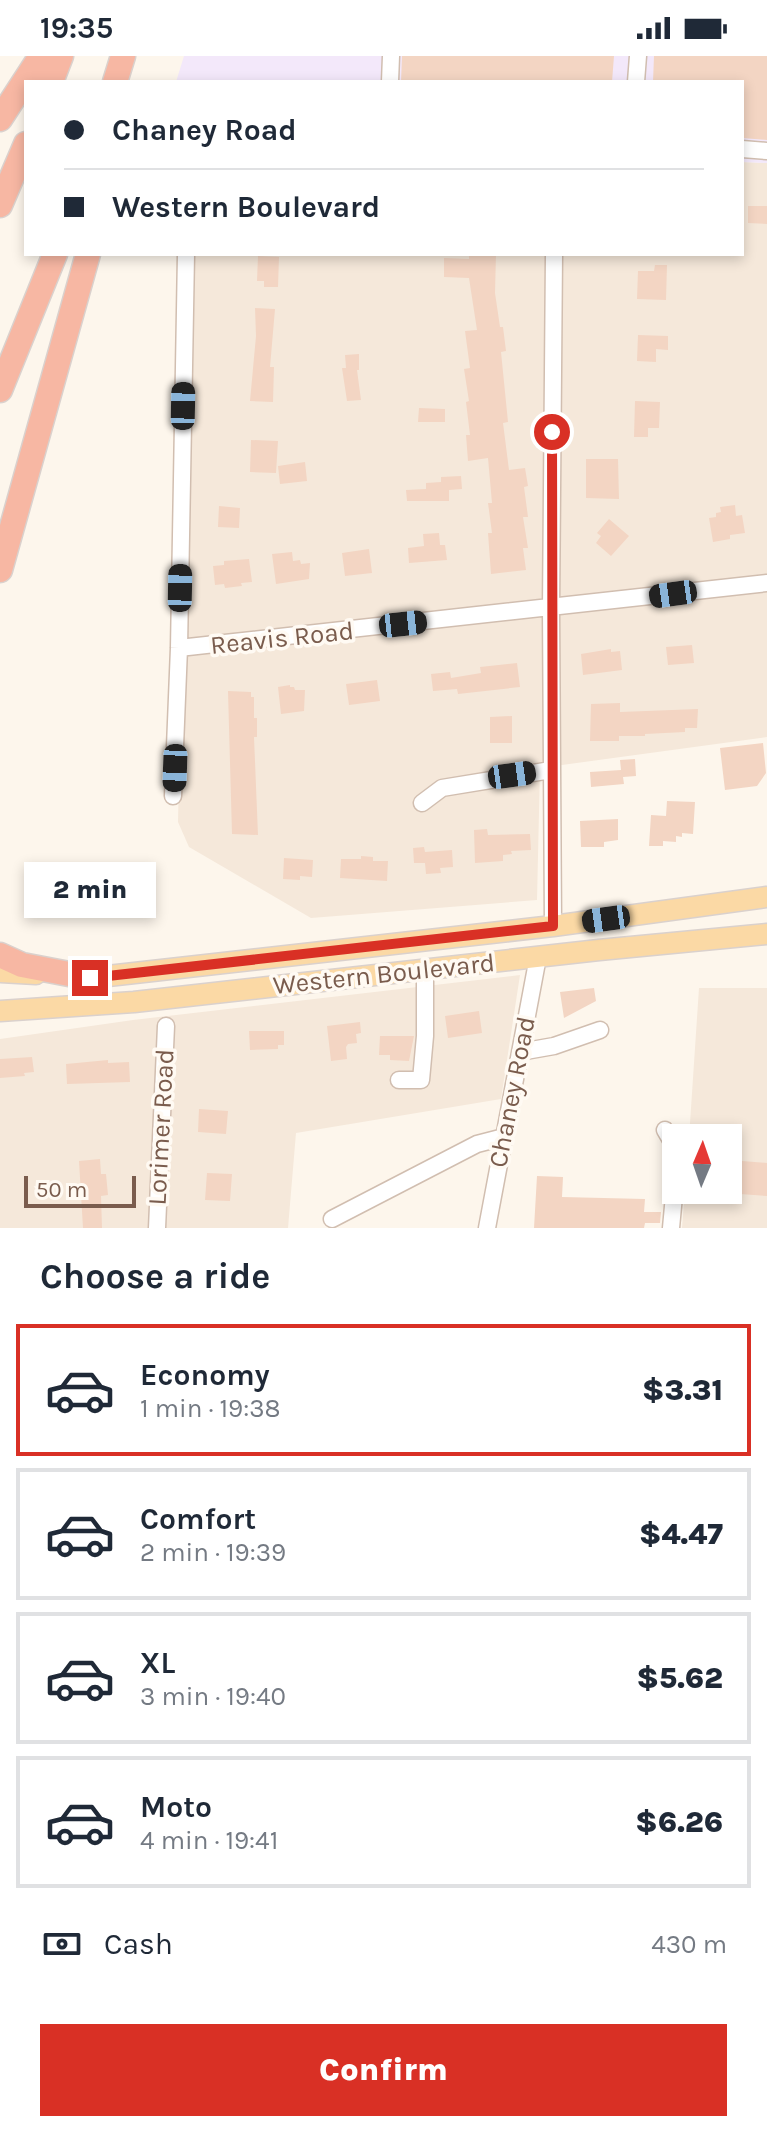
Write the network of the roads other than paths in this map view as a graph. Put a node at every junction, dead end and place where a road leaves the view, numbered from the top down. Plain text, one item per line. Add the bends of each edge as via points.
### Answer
1 (41, 56) edge
2 (61, 56) edge
3 (123, 56) edge
4 (137, 56) edge
5 (391, 56) edge
6 (638, 56) edge
7 (25, 80) edge
8 (52, 80) edge
9 (116, 80) edge
10 (131, 80) edge
11 (390, 80) edge
12 (636, 80) edge
13 (24, 82) edge
14 (0, 119) edge
15 (24, 149) edge
16 (744, 149) edge
17 (767, 151) edge
18 (0, 205) edge
19 (54, 256) edge
20 (87, 256) edge
21 (186, 256) edge
22 (554, 256) edge
23 (0, 390) edge
24 (0, 570) edge
25 (767, 583) edge
26 (551, 609) junction
27 (179, 648) junction
28 (551, 770) junction
29 (173, 796) dead end
30 (422, 803) dead end
31 (767, 897) edge
32 (553, 926) junction
33 (767, 934) edge
34 (0, 955) edge
35 (538, 957) junction
36 (425, 969) junction
37 (0, 972) edge
38 (90, 978) junction
39 (0, 1011) edge
40 (166, 1026) dead end
41 (600, 1030) dead end
42 (520, 1052) junction
43 (399, 1080) dead end
44 (504, 1137) junction
45 (673, 1204) edge
46 (332, 1219) dead end
47 (157, 1228) edge
48 (487, 1228) edge
49 (671, 1228) edge

1 - 7 highway
2 - 8 highway
3 - 9 highway
4 - 10 highway
5 - 11 street
6 - 12 street
13 - 14 highway
15 - 18 highway
16 - 17 street
19 - 23 highway
20 - 24 highway
21 - 27 street
22 - 26 street
25 - 26 street, Reavis Road
26 - 27 street, Reavis Road
26 - 28 street
27 - 29 street
28 - 30 street via 442,788
28 - 32 street
31 - 32 main road, Western Boulevard
32 - 38 main road, Western Boulevard
33 - 35 main road, Western Boulevard
34 - 38 highway via 22,965
35 - 36 main road, Western Boulevard
35 - 42 street, Chaney Road
36 - 39 main road, Western Boulevard via 134,1002
36 - 43 street via 421,1080
37 - 38 main road, Western Boulevard
40 - 47 street, Lorimer Road
41 - 42 street
42 - 44 street, Chaney Road
44 - 46 street via 467,1148
44 - 48 street, Chaney Road
45 - 49 street

